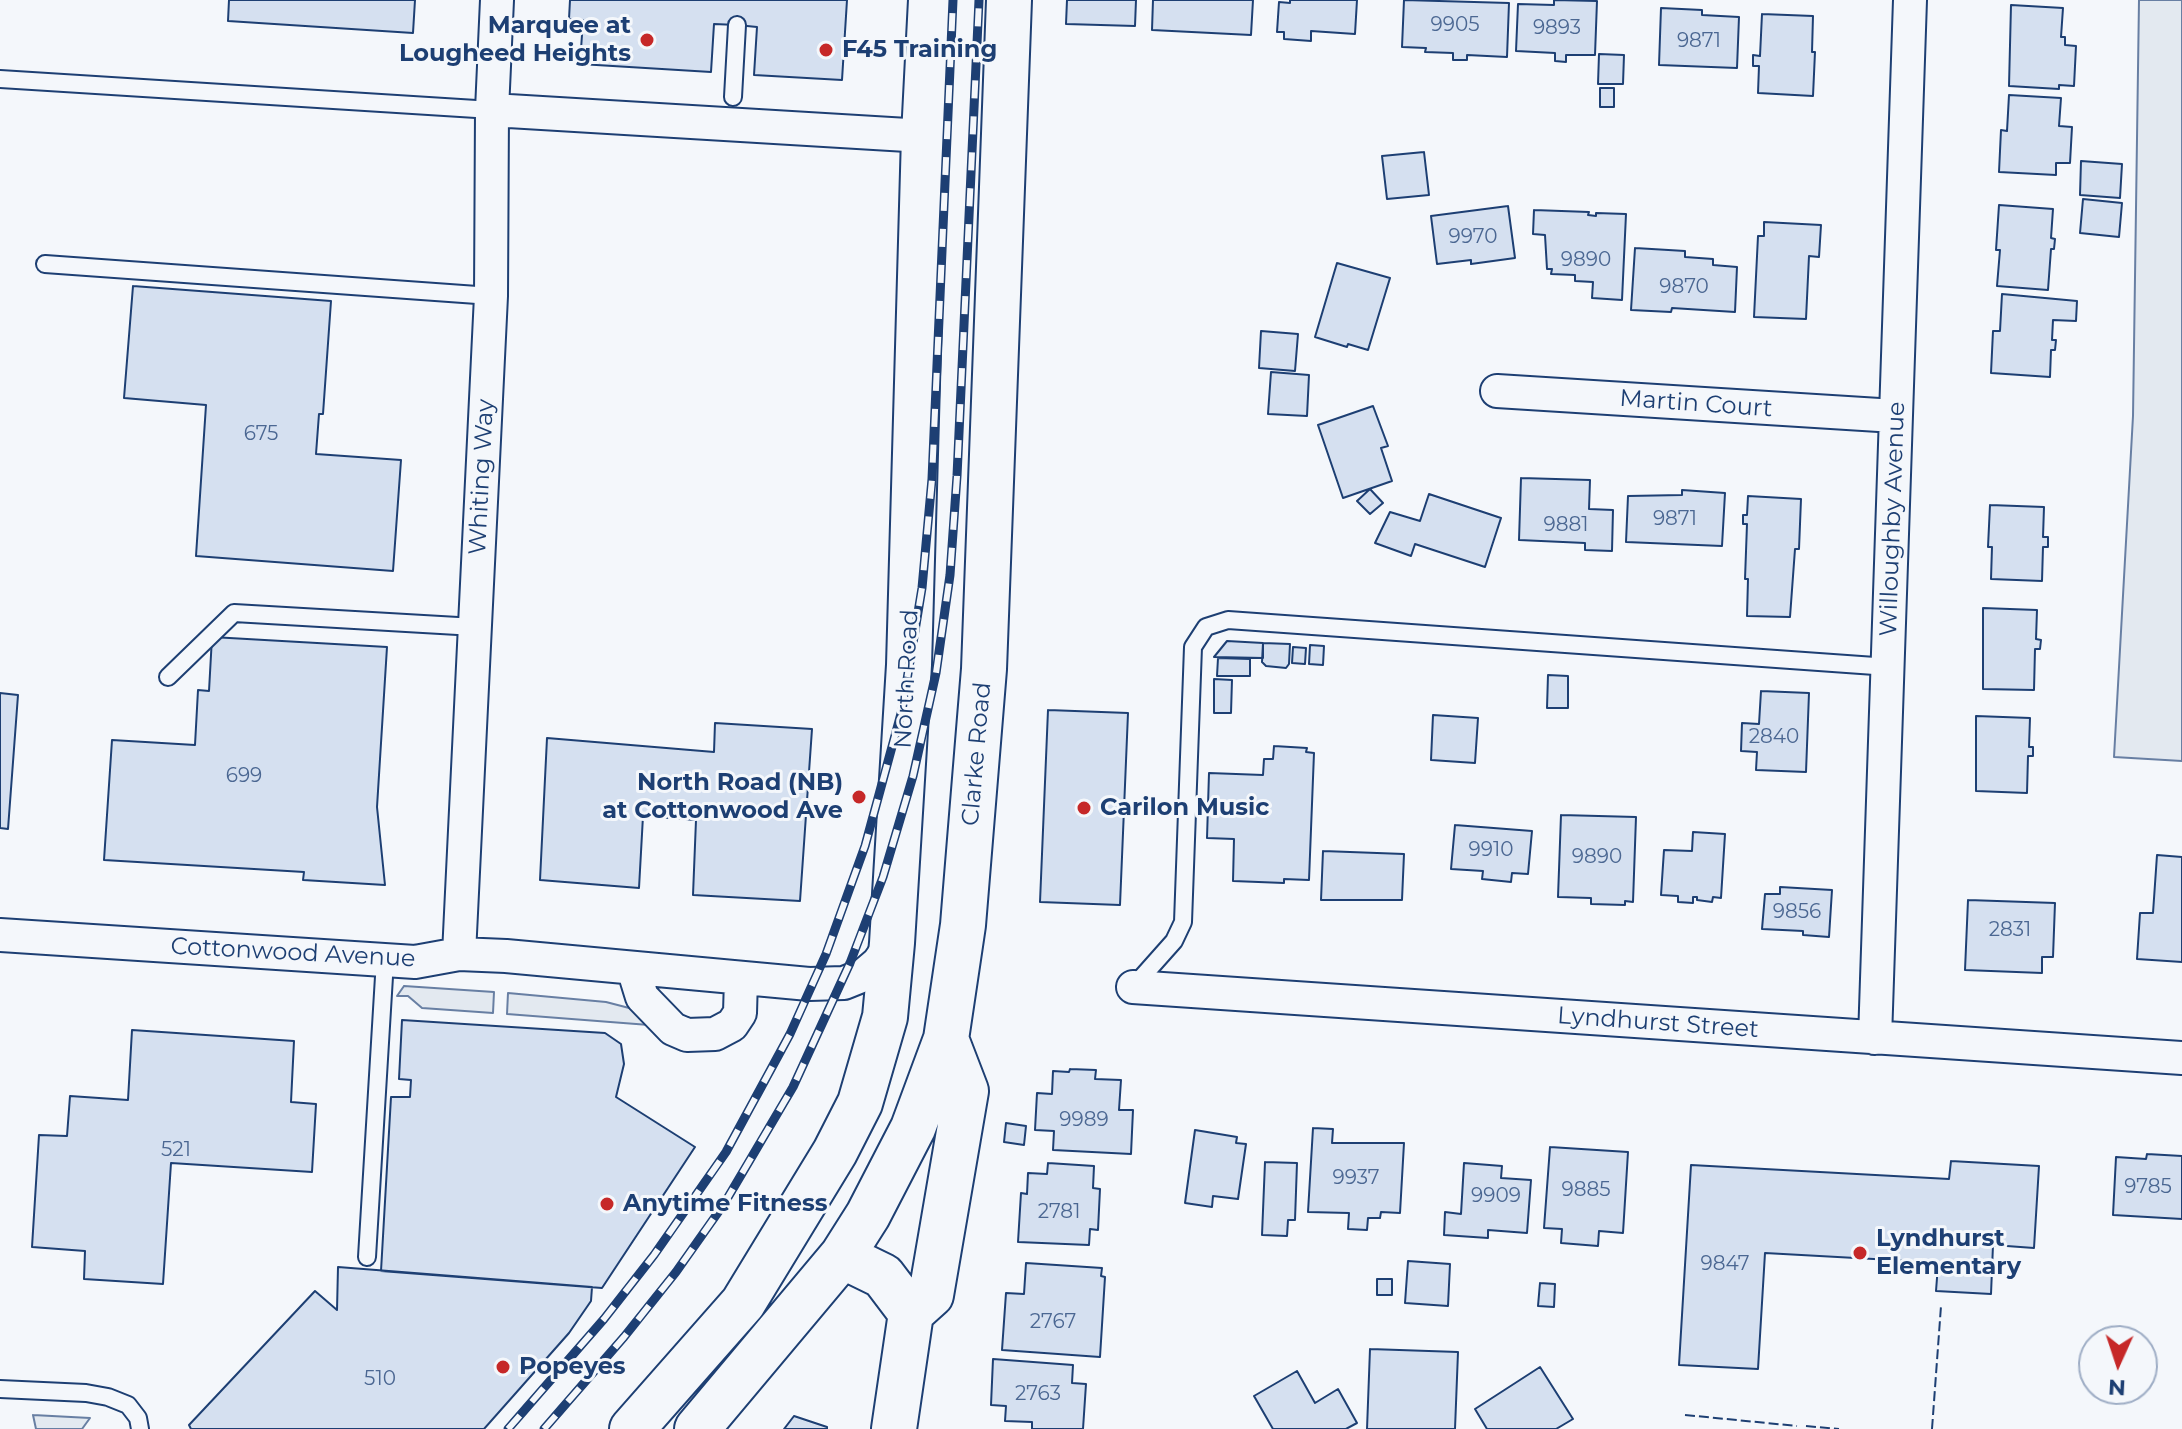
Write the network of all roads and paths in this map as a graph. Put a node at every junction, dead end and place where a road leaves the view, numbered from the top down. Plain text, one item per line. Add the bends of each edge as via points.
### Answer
1 (497, 0) edge
2 (931, 0) edge
3 (1009, 0) edge
4 (1910, 0) edge
5 (737, 25) dead end
6 (0, 79) edge
7 (733, 97) dead end
8 (492, 110) junction
9 (924, 136) junction
10 (45, 264) dead end
11 (491, 296) junction
12 (1497, 391) dead end
13 (1895, 416) junction
14 (475, 627) junction
15 (1889, 667) junction
16 (168, 677) dead end
17 (0, 935) edge
18 (892, 943) junction
19 (459, 954) junction
20 (385, 960) junction
21 (647, 970) junction
22 (741, 978) junction
23 (1133, 987) joint
24 (1875, 1038) junction
25 (946, 1039) junction
26 (2182, 1058) edge
27 (835, 1152) junction
28 (842, 1256) junction
29 (367, 1257) dead end
30 (911, 1313) junction
31 (0, 1389) edge
32 (140, 1429) edge
33 (632, 1429) edge
34 (697, 1429) edge
35 (894, 1429) edge

1 - 8 street, Whiting Way
2 - 9 main road, North Road
3 - 25 main road, Clarke Road via 984,669 963,925
4 - 13 street, Willoughby Avenue
5 - 7 lane
6 - 8 lane
8 - 9 street
8 - 11 street, Whiting Way
9 - 18 main road, North Road via 909,665
10 - 11 lane
11 - 14 street, Whiting Way
12 - 13 street, Martin Court
13 - 15 street, Willoughby Avenue
14 - 16 lane via 234,613
14 - 19 street, Whiting Way
15 - 23 lane via 1228,620 1206,627 1193,647 1183,922 1174,941
15 - 24 street, Willoughby Avenue
17 - 20 street, Cottonwood Avenue
18 - 22 street, Cottonwood Avenue via 864,975 844,983
18 - 27 main road, North Road via 885,1017 860,1103
19 - 20 street, Cottonwood Avenue via 415,962
19 - 21 street, Cottonwood Avenue
20 - 29 lane
21 - 22 street, Cottonwood Avenue
21 - 22 street via 642,997 673,1029 687,1035 715,1034 732,1025 740,1013
23 - 24 street, Lyndhurst Street
24 - 26 street, Lyndhurst Street
25 - 28 main road, Clarke Road via 913,1128
25 - 30 main road via 966,1091 931,1295
27 - 28 main road
27 - 33 main road via 743,1303
28 - 30 main road via 883,1276
28 - 34 main road, Clarke Road
30 - 35 main road
31 - 32 lane via 108,1397 128,1405

